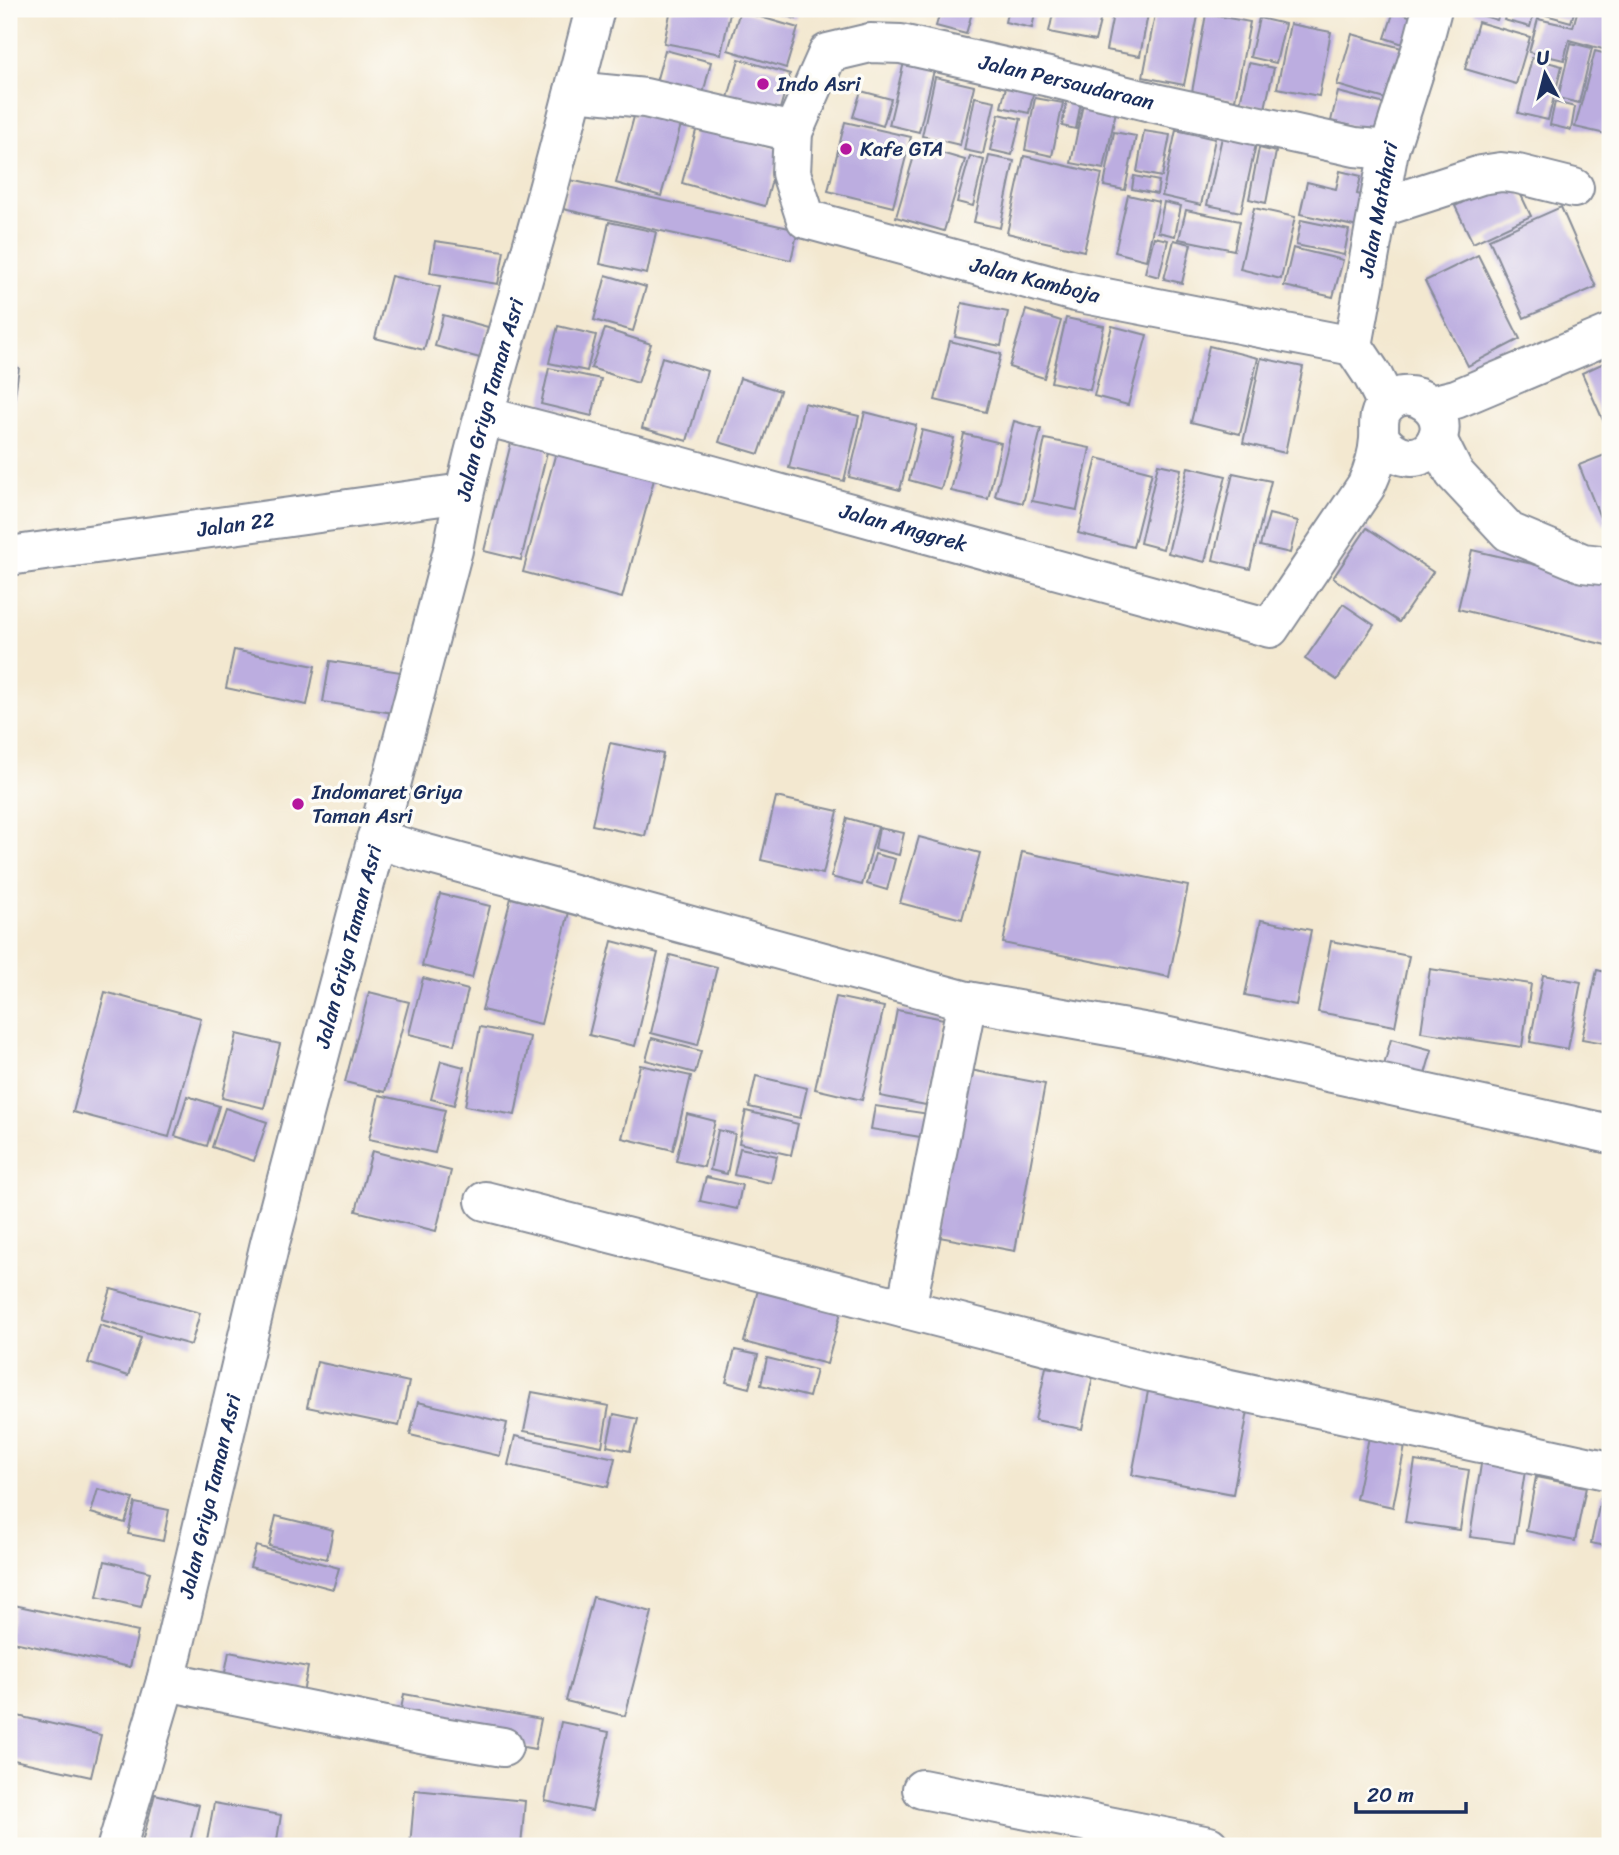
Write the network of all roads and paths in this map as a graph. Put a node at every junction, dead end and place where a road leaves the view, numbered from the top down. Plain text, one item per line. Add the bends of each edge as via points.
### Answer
1 (595, 9) edge
2 (1432, 9) edge
3 (574, 91) junction
4 (793, 132) junction
5 (1390, 150) junction
6 (1574, 188) dead end
7 (1379, 208) junction
8 (1610, 334) edge
9 (1353, 346) junction
10 (484, 416) junction
11 (1383, 421) junction
12 (1434, 422) junction
13 (463, 493) junction
14 (9, 556) edge
15 (1610, 566) edge
16 (376, 839) junction
17 (967, 1001) junction
18 (1610, 1134) edge
19 (485, 1201) dead end
20 (906, 1309) junction
21 (1610, 1471) edge
22 (166, 1681) junction
23 (503, 1747) dead end
24 (922, 1789) dead end
25 (117, 1846) edge
26 (1209, 1846) edge

1 - 3 street, Jalan Griya Taman Asri
2 - 5 street, Jalan Matahari
3 - 4 street via 645,99
3 - 10 street, Jalan Griya Taman Asri
4 - 5 street, Jalan Persaudaraan via 828,53 870,43 901,44 1355,147
4 - 9 street, Jalan Kamboja via 791,173 806,219 1075,292
5 - 7 street, Jalan Matahari
6 - 7 street via 1502,172
7 - 9 street, Jalan Matahari
8 - 12 street via 1456,399
9 - 11 street via 1373,376
10 - 11 street, Jalan Anggrek via 1270,628 1366,486
10 - 13 street, Jalan Griya Taman Asri
11 - 12 street via 1398,398 1409,396 1421,398
11 - 12 street via 1387,448 1408,457 1430,448
12 - 15 street via 1454,473 1509,532 1583,563
13 - 14 street, Jalan 22
13 - 16 street, Jalan Griya Taman Asri via 453,550
16 - 17 street
16 - 22 street, Jalan Griya Taman Asri via 270,1243
17 - 18 street via 1160,1035
17 - 20 street
19 - 20 street
20 - 21 street via 1151,1373
22 - 23 street
22 - 25 street, Jalan Griya Taman Asri
24 - 26 street

